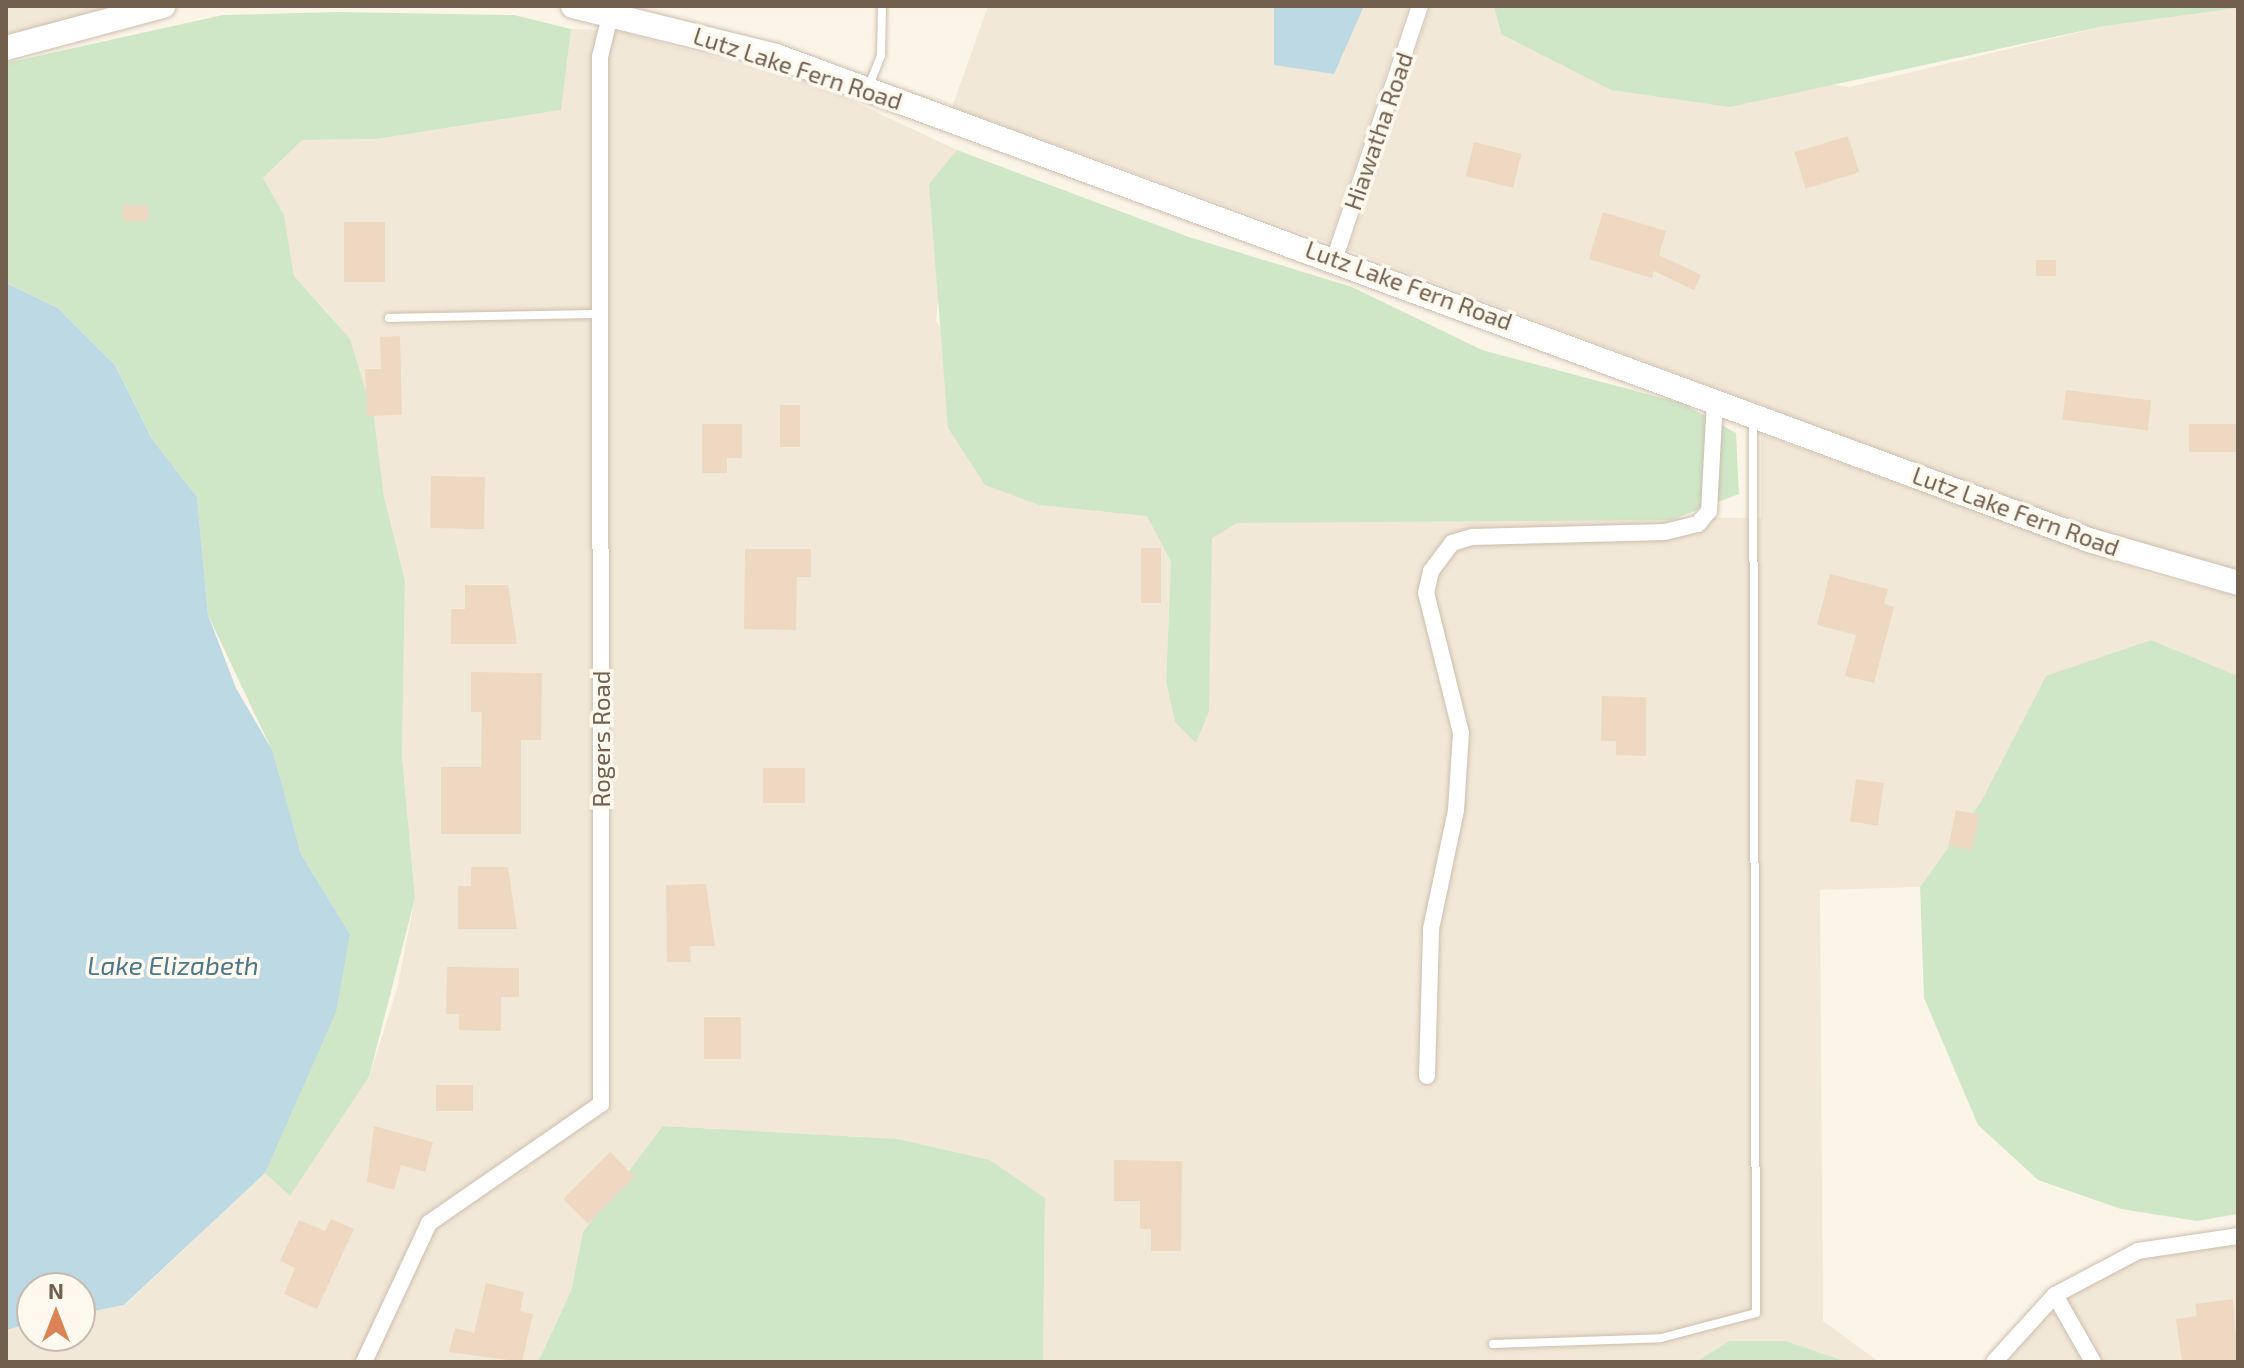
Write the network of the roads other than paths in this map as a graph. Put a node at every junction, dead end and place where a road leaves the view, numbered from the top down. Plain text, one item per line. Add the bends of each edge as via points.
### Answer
1 (163, 6) edge
2 (575, 6) edge
3 (882, 6) edge
4 (1420, 6) edge
5 (611, 12) junction
6 (6, 48) edge
7 (868, 89) junction
8 (1335, 257) junction
9 (601, 314) junction
10 (389, 318) dead end
11 (1715, 400) junction
12 (1753, 414) junction
13 (2238, 583) edge
14 (1427, 1076) dead end
15 (2238, 1236) edge
16 (2055, 1295) junction
17 (1493, 1344) dead end
18 (364, 1362) edge
19 (1994, 1362) edge
20 (2093, 1362) edge

1 - 6 main road
2 - 5 main road, Lutz Lake Fern Road
3 - 7 lane via 881,55
4 - 8 street, Hiawatha Road
5 - 7 main road, Lutz Lake Fern Road
5 - 9 street, Rogers Road via 600,57
7 - 8 main road, Lutz Lake Fern Road
8 - 11 main road, Lutz Lake Fern Road
9 - 10 lane
9 - 18 street, Rogers Road via 601,1104 429,1223
11 - 12 main road, Lutz Lake Fern Road
11 - 14 street via 1709,511 1698,524 1665,532 1472,537 1452,543 1431,571 1426,593 1461,733 1456,810 1431,929
12 - 13 main road, Lutz Lake Fern Road via 2089,540
12 - 17 lane via 1756,1313 1661,1338
15 - 16 street via 2138,1251
16 - 19 street
16 - 20 street

